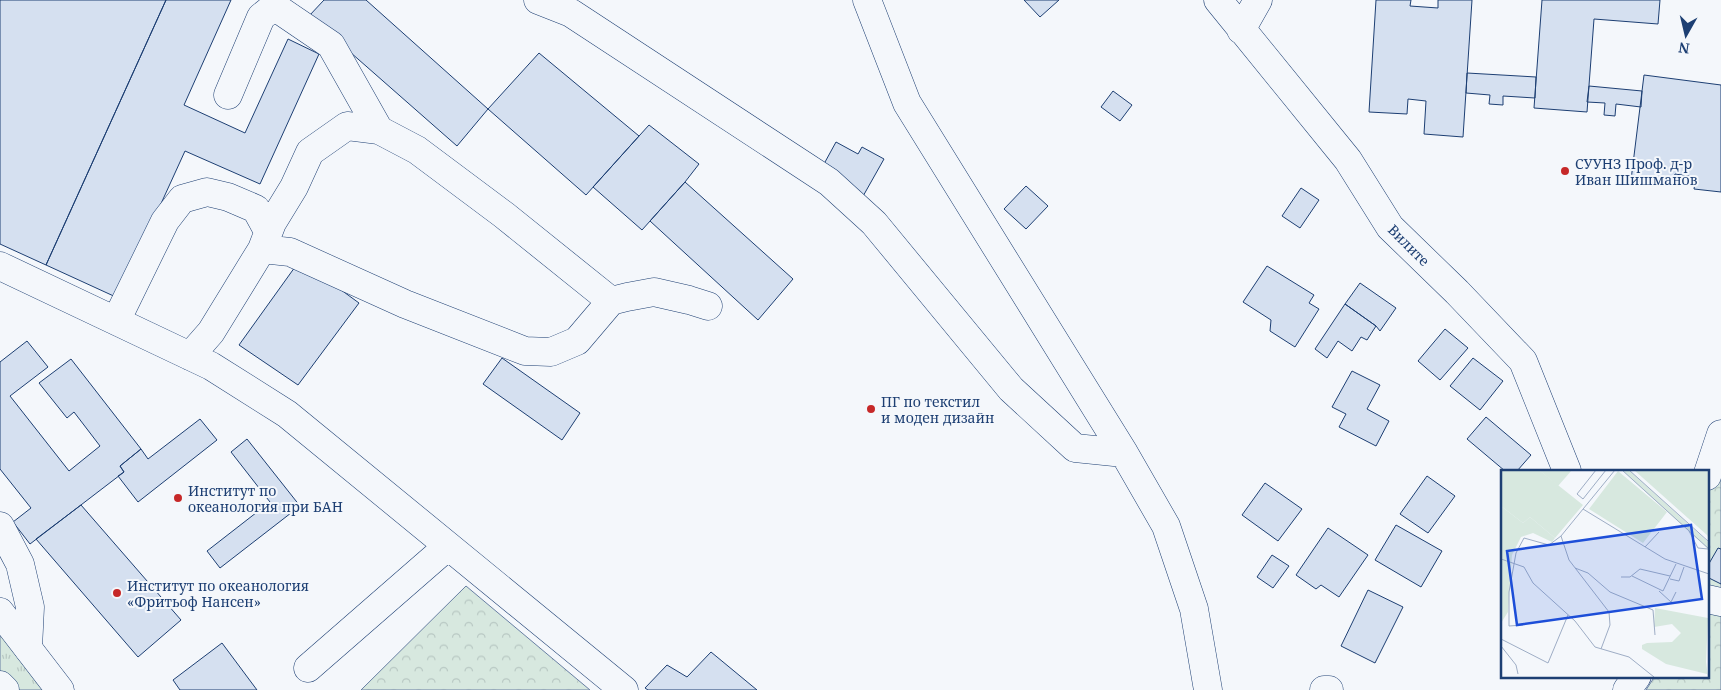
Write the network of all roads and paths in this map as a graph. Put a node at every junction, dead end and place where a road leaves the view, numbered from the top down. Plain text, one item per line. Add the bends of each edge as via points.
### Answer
1 (538, 0) edge
2 (867, 0) edge
3 (1218, 0) edge
4 (1258, 0) edge
5 (1241, 30) junction
6 (228, 95) dead end
7 (379, 130) junction
8 (265, 240) junction
9 (0, 266) edge
10 (611, 301) junction
11 (708, 306) dead end
12 (116, 320) junction
13 (190, 356) junction
14 (1721, 434) edge
15 (1124, 453) junction
16 (1567, 470) edge
17 (1708, 473) edge
18 (0, 526) edge
19 (448, 546) junction
20 (1708, 599) edge
21 (1721, 602) edge
22 (0, 612) edge
23 (28, 648) junction
24 (308, 668) dead end
25 (1636, 678) edge
26 (0, 684) edge
27 (4, 690) edge
28 (60, 690) edge
29 (624, 690) edge
30 (1208, 690) edge
31 (1324, 690) edge
32 (1329, 690) edge
33 (1627, 690) edge

1 - 15 street via 571,13 829,182 874,223 1011,389 1075,448
2 - 15 street via 907,103
3 - 5 street, Вилите
4 - 5 street
5 - 16 street, Вилите via 1348,160 1390,227 1522,361
6 - 7 street via 261,17 271,9 282,11 332,45
7 - 8 street via 347,126 310,152
7 - 10 street via 417,150
8 - 10 street via 405,304 525,351 551,352 577,341
8 - 12 street via 256,209 208,192 182,199 165,221
8 - 13 street via 211,332
9 - 12 street
10 - 11 street via 654,292
12 - 13 street
13 - 19 street via 287,414
14 - 17 street
15 - 30 street via 1166,526 1194,609
18 - 23 street via 20,564 30,607
19 - 24 street
19 - 29 street
20 - 21 street
22 - 23 street
23 - 28 street
25 - 33 street
26 - 27 street
31 - 32 street

